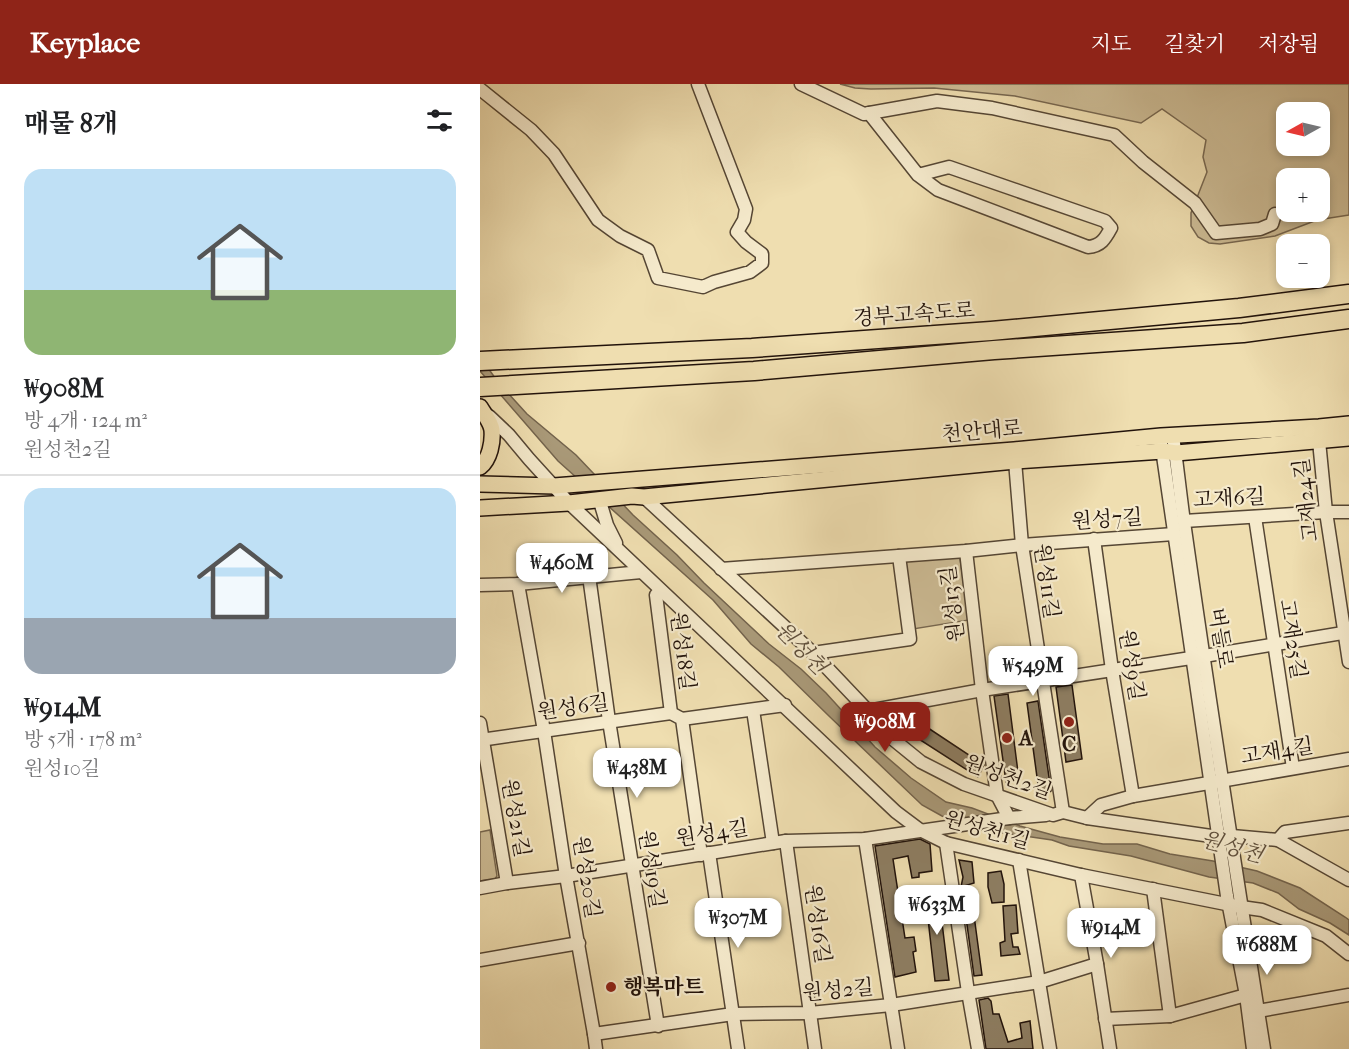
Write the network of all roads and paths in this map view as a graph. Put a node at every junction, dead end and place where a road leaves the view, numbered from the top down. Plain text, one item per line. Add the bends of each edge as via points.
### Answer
1 (698, 84) edge
2 (801, 84) edge
3 (480, 89) edge
4 (869, 113) junction
5 (918, 175) junction
6 (1275, 214) dead end
7 (1349, 294) edge
8 (1349, 319) edge
9 (480, 361) edge
10 (480, 387) edge
11 (480, 407) edge
12 (1349, 424) edge
13 (1349, 438) edge
14 (1319, 441) junction
15 (1168, 444) junction
16 (1015, 461) junction
17 (480, 467) edge
18 (480, 484) edge
19 (554, 486) junction
20 (638, 496) junction
21 (575, 501) junction
22 (601, 505) dead end
23 (480, 508) edge
24 (1326, 512) junction
25 (1349, 512) edge
26 (1255, 517) junction
27 (1184, 521) junction
28 (1174, 534) junction
29 (1094, 539) junction
30 (1022, 545) junction
31 (619, 550) junction
32 (966, 551) junction
33 (899, 556) junction
34 (721, 569) junction
35 (641, 572) junction
36 (589, 576) junction
37 (519, 584) junction
38 (480, 585) edge
39 (661, 591) junction
40 (1347, 632) edge
41 (1273, 645) junction
42 (813, 654) junction
43 (1199, 657) junction
44 (1349, 662) edge
45 (1112, 670) junction
46 (1043, 680) junction
47 (982, 690) junction
48 (785, 705) junction
49 (753, 710) junction
50 (868, 711) junction
51 (677, 716) junction
52 (609, 721) junction
53 (480, 723) edge
54 (544, 731) junction
55 (481, 739) edge
56 (1349, 759) edge
57 (1293, 768) junction
58 (1216, 780) junction
59 (997, 795) junction
60 (1133, 796) junction
61 (1058, 813) junction
62 (1008, 818) junction
63 (1087, 818) junction
64 (1349, 824) edge
65 (920, 830) junction
66 (865, 838) junction
67 (1219, 840) junction
68 (1278, 840) junction
69 (786, 841) junction
70 (1232, 841) junction
71 (772, 843) junction
72 (946, 843) junction
73 (705, 854) junction
74 (1019, 860) junction
75 (632, 865) junction
76 (1081, 875) junction
77 (567, 876) junction
78 (1349, 880) edge
79 (507, 883) junction
80 (480, 888) edge
81 (1153, 889) junction
82 (1234, 902) junction
83 (579, 943) junction
84 (1349, 954) edge
85 (480, 960) edge
86 (1097, 964) junction
87 (1039, 982) junction
88 (968, 992) junction
89 (1246, 995) junction
90 (1349, 995) edge
91 (891, 1005) junction
92 (1258, 1011) junction
93 (810, 1013) junction
94 (733, 1014) junction
95 (1170, 1016) junction
96 (1105, 1019) junction
97 (658, 1026) junction
98 (594, 1034) junction
99 (596, 1049) edge
100 (738, 1049) edge
101 (815, 1049) edge
102 (898, 1049) edge
103 (978, 1049) edge
104 (1050, 1049) edge
105 (1110, 1049) edge
106 (1253, 1049) edge
107 (1264, 1049) edge

1 - 3 street via 746,209 737,232 762,254 762,263 750,272 703,287 658,278 648,250 598,220 554,154
2 - 4 street
4 - 5 street
4 - 6 street via 937,101 992,108 1114,135 1195,203 1216,233 1260,229 1272,224
5 - 5 street via 938,190 1088,247 1105,239 1111,228 1105,221 949,167
7 - 9 highway, 경부고속도로 via 980,332
8 - 10 highway, 경부고속도로 via 1243,333 754,371
11 - 17 main road via 492,428 491,448
11 - 19 street, 원성천1길
12 - 15 main road, 천안대로
13 - 14 main road, 천안대로
14 - 15 main road, 천안대로
14 - 24 street, 고재24길
15 - 16 main road, 천안대로
15 - 19 main road, 천안대로 via 1014,450
15 - 27 street, 버들로
15 - 28 street, 버들로
16 - 20 main road, 천안대로
16 - 30 street, 원성11길
18 - 19 main road
19 - 21 street, 원성천1길
20 - 21 main road, 천안대로
20 - 34 street, 원성천2길
21 - 23 main road
21 - 31 street, 원성천1길
22 - 31 street
24 - 25 street, 고재6길
24 - 26 street, 고재6길
24 - 40 street, 고재24길
26 - 27 street, 고재6길
26 - 41 street, 고재25길
27 - 43 street, 버들로
28 - 29 street, 원성7길
28 - 43 street, 버들로
29 - 30 street, 원성7길
29 - 45 street, 원성9길
30 - 32 street, 원성7길
30 - 46 street, 원성11길
31 - 35 street, 원성천1길
32 - 33 street, 원성7길
32 - 47 street, 원성13길
33 - 34 street, 원성7길
33 - 42 street via 910,639
34 - 42 street, 원성천2길
35 - 36 street
35 - 39 street, 원성천1길
36 - 37 street
36 - 52 street, 원성19길
37 - 38 street
37 - 54 street, 원성20길
39 - 48 street, 원성천1길
39 - 51 street, 원성18길 via 656,595
40 - 41 street
40 - 44 street, 고재24길
41 - 43 street
41 - 57 street, 고재25길
42 - 50 street, 원성천2길
43 - 45 street
43 - 58 street, 버들로
45 - 46 street
45 - 60 street, 원성9길
46 - 47 street
46 - 61 street, 원성11길
47 - 50 street
47 - 59 street, 원성13길
48 - 49 street
48 - 65 street, 원성천1길 via 896,812
49 - 51 street
49 - 71 street, 원성4길
50 - 59 street, 원성천2길 via 921,762 964,784
51 - 52 street, 원성6길
51 - 73 street, 원성18길
52 - 54 street, 원성6길
52 - 75 street, 원성19길
53 - 55 street, 원성21길
54 - 55 street, 원성6길
54 - 77 street, 원성20길
55 - 79 street, 원성21길
56 - 57 street, 고재4길
57 - 58 street, 고재4길
58 - 60 street
58 - 67 street, 버들로
58 - 70 street, 버들로
59 - 61 street, 원성천2길
59 - 62 street, 원성13길
60 - 63 street via 1101,805
61 - 62 street, 원성4길
61 - 63 street, 원성천2길
62 - 65 street, 원성4길
63 - 67 street, 원성천2길
64 - 68 street via 1285,832
65 - 66 street, 원성4길
65 - 72 street, 원성천1길
66 - 69 street, 원성4길
66 - 91 street
67 - 70 street, 원성천2길
67 - 82 street, 버들로
68 - 70 street, 원성천2길
68 - 78 street, 원성천2길
69 - 71 street, 원성4길
69 - 93 street, 원성16길
70 - 82 street, 버들로
71 - 73 street, 원성4길
72 - 74 street, 원성천1길
72 - 88 street
73 - 75 street, 원성4길
73 - 94 street, 원성18길
74 - 76 street, 원성천1길
74 - 87 street
75 - 77 street, 원성4길
75 - 97 street, 원성19길
76 - 81 street, 원성천1길
76 - 86 street
77 - 79 street, 원성4길
77 - 83 street, 원성20길
79 - 80 street, 원성4길
81 - 82 street, 원성천1길
81 - 95 street
82 - 84 street, 원성천1길 via 1326,936
82 - 89 street
82 - 92 street
83 - 85 street
83 - 98 street, 원성20길
86 - 87 street, 원성2길
86 - 96 street
87 - 88 street, 원성2길
87 - 104 street
88 - 91 street, 원성2길
88 - 103 street
89 - 95 street
89 - 106 street
90 - 92 street
91 - 93 street, 원성2길
91 - 102 street
92 - 107 street
93 - 94 street, 원성2길
93 - 101 street, 원성16길
94 - 97 street, 원성2길
94 - 100 street, 원성18길
95 - 96 street
96 - 105 street
97 - 98 street, 원성2길
98 - 99 street

